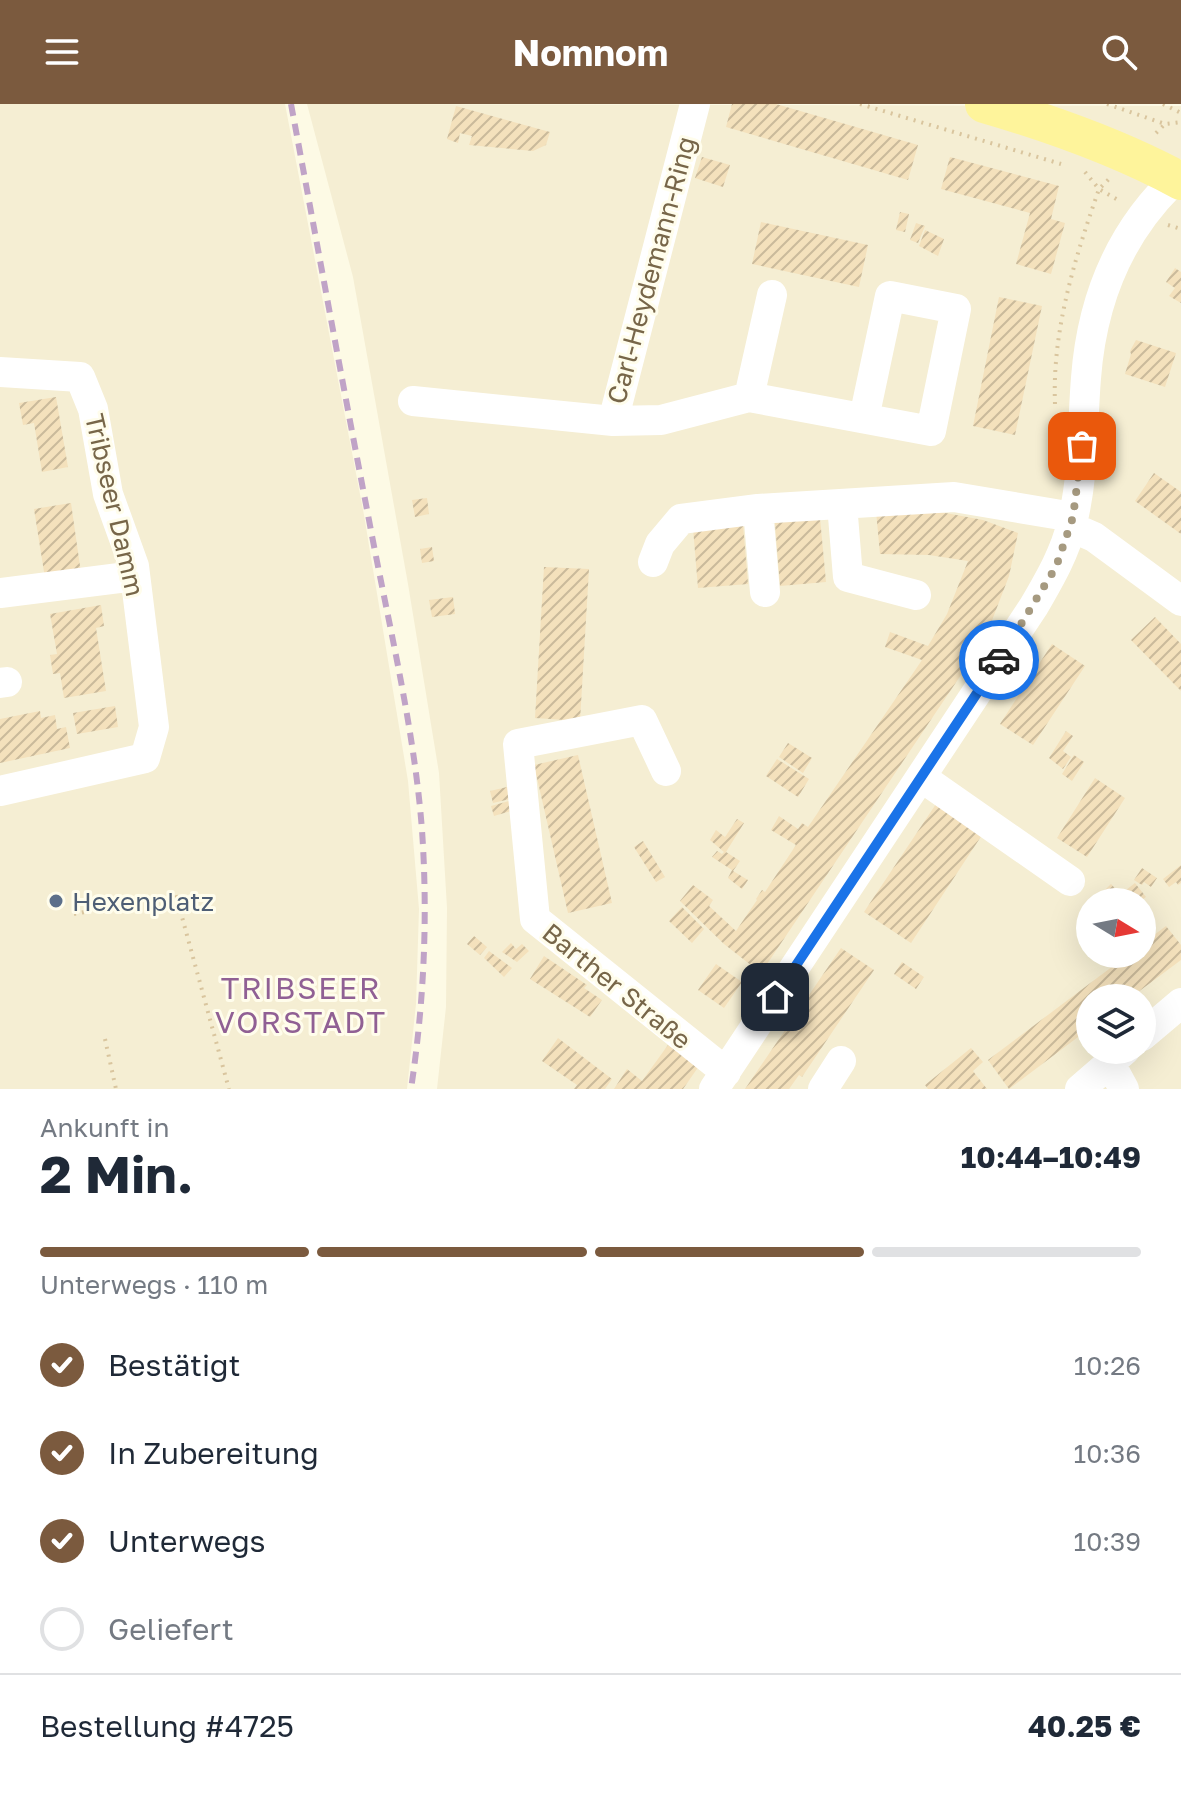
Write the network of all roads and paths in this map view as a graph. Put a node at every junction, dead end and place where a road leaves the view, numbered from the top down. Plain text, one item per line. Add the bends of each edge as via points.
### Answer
1 (695, 104) edge
2 (860, 104) edge
3 (984, 104) edge
4 (1107, 104) edge
5 (1163, 104) edge
6 (1181, 113) edge
7 (1181, 122) edge
8 (1072, 167) dead end
9 (1084, 171) dead end
10 (1179, 178) edge
11 (1099, 189) junction
12 (1142, 214) junction
13 (1181, 229) edge
14 (772, 295) dead end
15 (0, 372) edge
16 (749, 397) junction
17 (413, 401) dead end
18 (1056, 407) dead end
19 (864, 418) junction
20 (613, 421) junction
21 (842, 504) junction
22 (758, 509) junction
23 (1072, 522) junction
24 (653, 562) dead end
25 (135, 576) junction
26 (765, 592) dead end
27 (0, 593) edge
28 (916, 595) dead end
29 (1181, 601) edge
30 (666, 771) dead end
31 (921, 777) junction
32 (0, 791) edge
33 (1070, 881) dead end
34 (74, 914) dead end
35 (1181, 1003) edge
36 (1156, 1024) edge
37 (105, 1039) dead end
38 (841, 1061) dead end
39 (1119, 1067) edge
40 (720, 1080) edge
41 (116, 1089) edge
42 (229, 1089) edge
43 (823, 1089) edge
44 (1080, 1089) edge

1 - 20 street, Carl-Heydemann-Ring
2 - 8 path
3 - 10 main road via 1060,126
4 - 7 path via 1165,124
5 - 6 path
9 - 11 path
10 - 12 street
11 - 12 path
11 - 18 path via 1065,308 1057,350
12 - 13 path
12 - 23 street via 1112,268 1092,331
14 - 16 street
15 - 25 street, Tribseer Damm via 80,377 93,409 108,494
16 - 19 street, Carl-Heydemann-Ring
16 - 20 street, Carl-Heydemann-Ring via 661,420
17 - 20 street
19 - 19 street, Carl-Heydemann-Ring via 931,431 956,309 890,296
21 - 22 street
21 - 23 street via 954,497
21 - 28 street via 848,577
22 - 24 street via 681,519
22 - 26 street
23 - 29 street
23 - 31 street via 1034,606
25 - 27 street
25 - 32 street, Tribseer Damm via 154,727 145,758
30 - 40 street, Barther Straße via 642,720 518,744 535,919
31 - 33 street
31 - 40 street
34 - 42 path via 176,895
35 - 36 street
37 - 41 path
38 - 43 street
39 - 44 street

